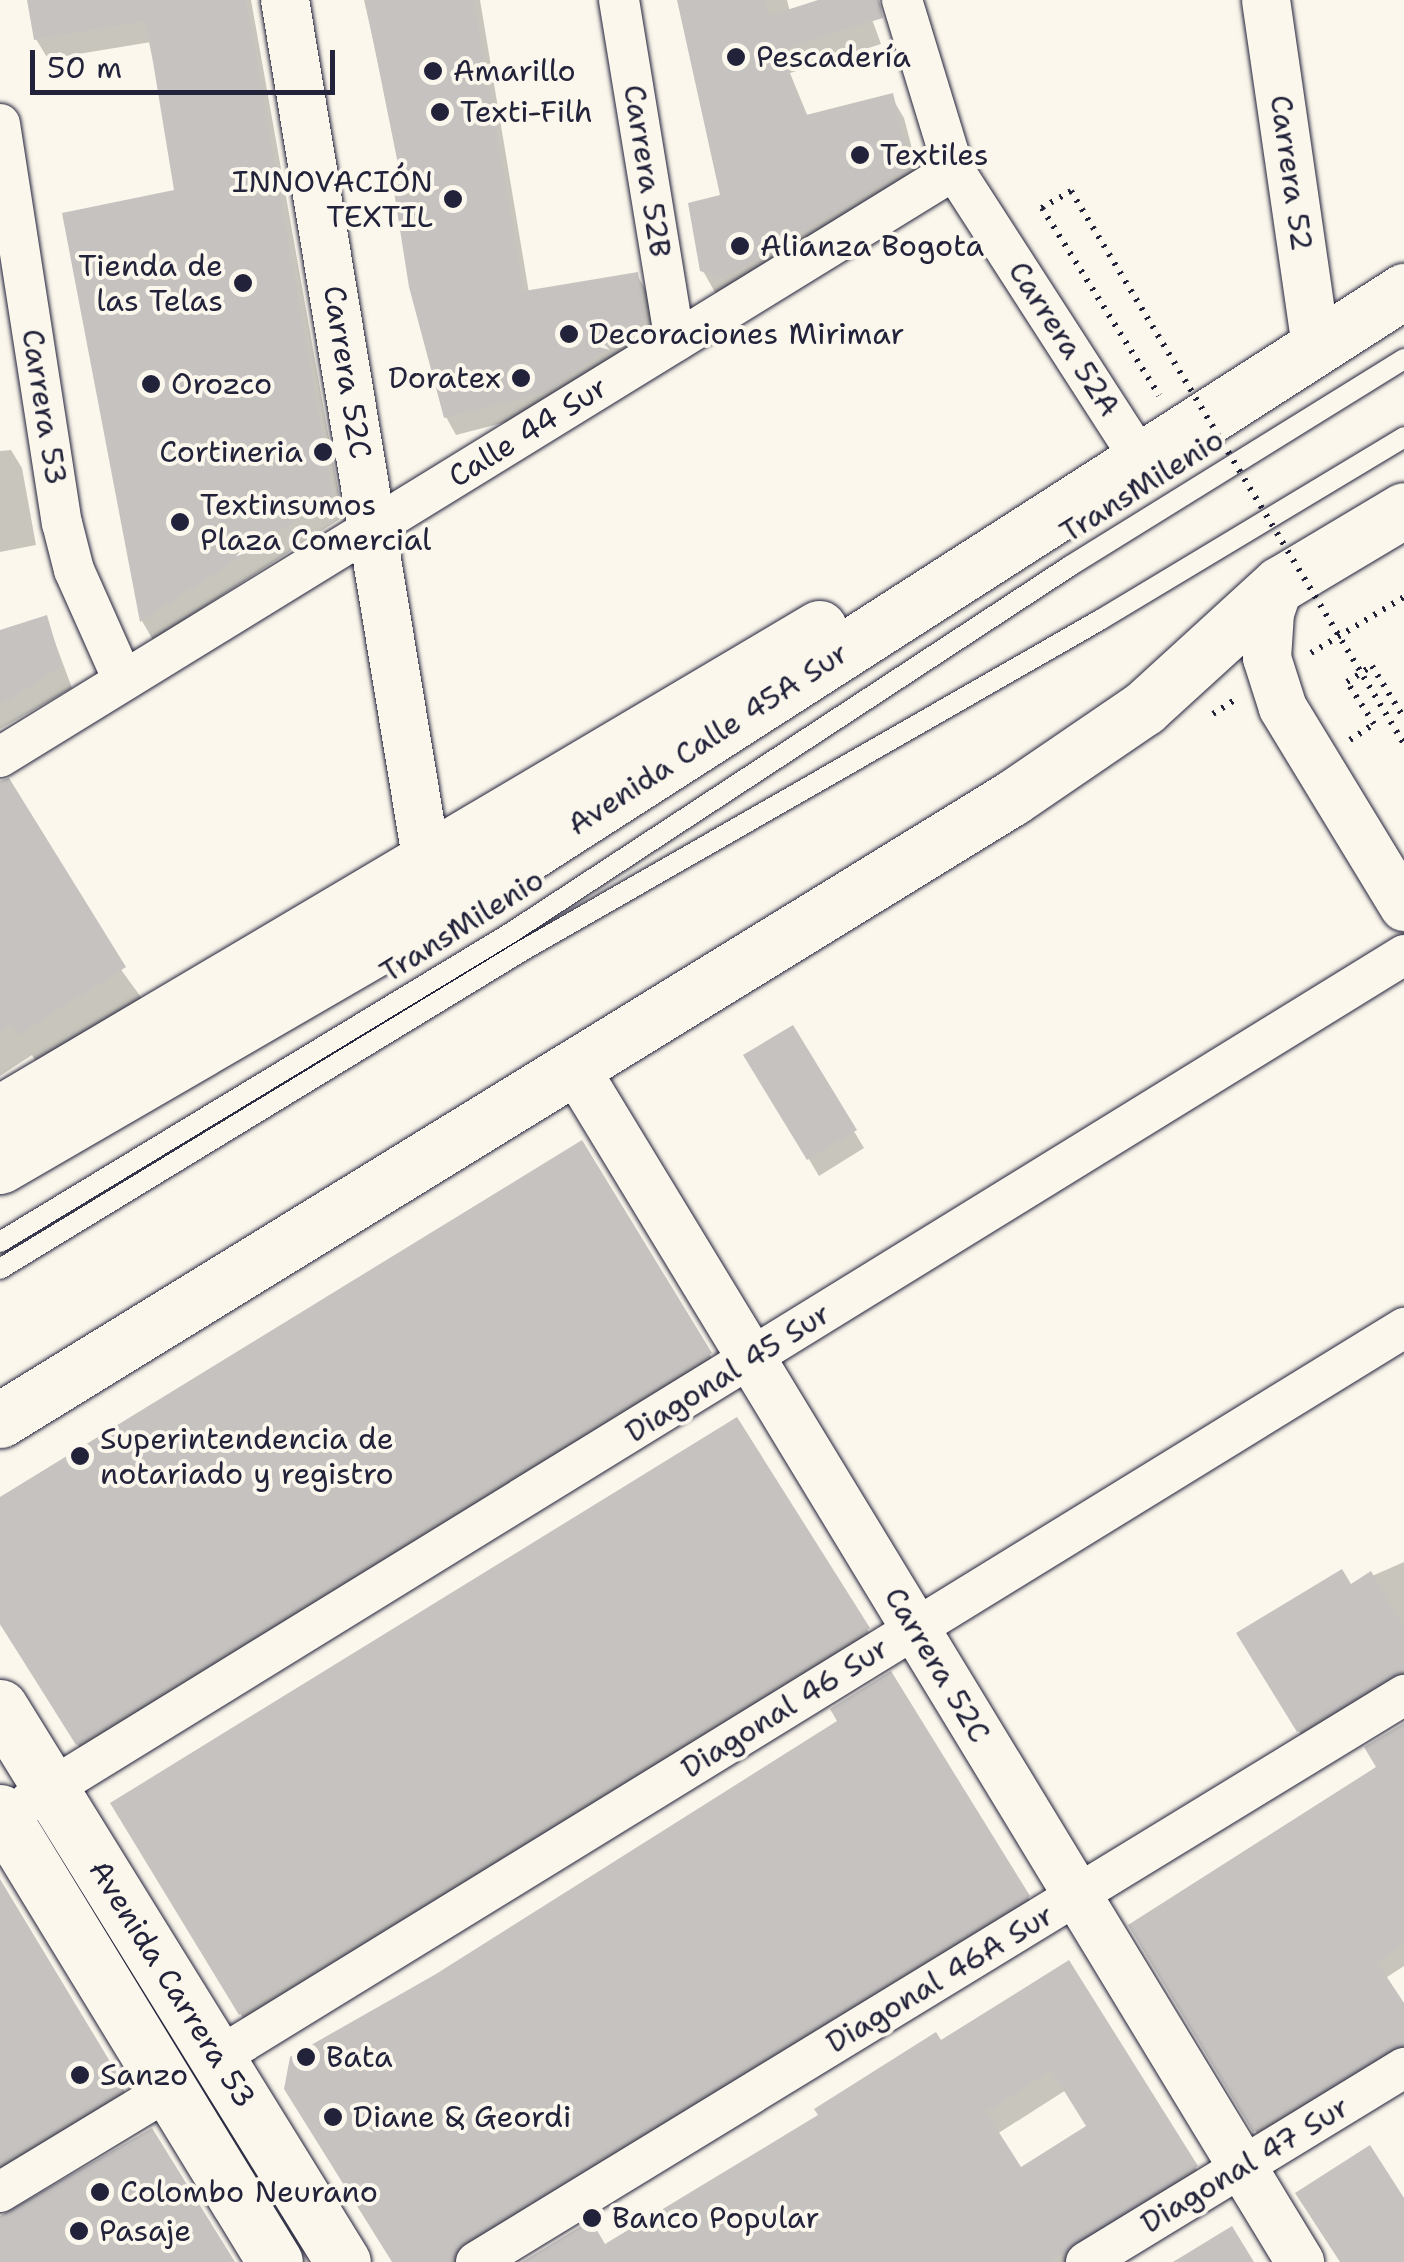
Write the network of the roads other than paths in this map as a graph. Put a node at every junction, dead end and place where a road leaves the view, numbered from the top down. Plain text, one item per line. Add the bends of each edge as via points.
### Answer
1 (285, 0) edge
2 (618, 0) edge
3 (902, 0) edge
4 (1266, 0) edge
5 (0, 124) edge
6 (954, 170) junction
7 (1404, 290) edge
8 (675, 341) junction
9 (1316, 346) junction
10 (1404, 359) edge
11 (1404, 437) edge
12 (1139, 457) junction
13 (1404, 510) edge
14 (372, 528) junction
15 (1280, 584) junction
16 (124, 680) junction
17 (0, 756) edge
18 (427, 863) junction
19 (1404, 907) edge
20 (1404, 955) edge
21 (575, 1068) junction
22 (0, 1113) edge
23 (0, 1166) edge
24 (0, 1242) edge
25 (0, 1269) edge
26 (1404, 1328) edge
27 (751, 1359) junction
28 (0, 1420) edge
29 (915, 1628) junction
30 (1404, 1695) edge
31 (0, 1707) edge
32 (51, 1789) junction
33 (1, 1817) edge
34 (1077, 1895) junction
35 (217, 2058) junction
36 (1404, 2068) edge
37 (170, 2090) junction
38 (1242, 2167) junction
39 (0, 2192) edge
40 (275, 2262) edge
41 (343, 2262) edge
42 (476, 2262) edge
43 (1086, 2262) edge
44 (1300, 2262) edge

1 - 14 street, Carrera 52C
2 - 8 street, Carrera 52B
3 - 6 street, Carrera 52A
4 - 9 street, Carrera 52
5 - 16 street, Carrera 53 via 62,524 79,584
6 - 8 street, Calle 44 Sur
6 - 12 street, Carrera 52A
7 - 9 main road, Avenida Calle 45A Sur
8 - 14 street, Calle 44 Sur
9 - 12 main road, Avenida Calle 45A Sur
10 - 24 lane, TransMilenio via 1070,566 512,932
11 - 25 lane, TransMilenio via 1100,620 522,951
12 - 18 main road via 778,649
12 - 23 main road, Avenida Calle 45A Sur via 429,917
13 - 15 main road
14 - 16 street, Calle 44 Sur
14 - 18 street, Carrera 52C
15 - 19 street via 1267,658 1283,708
15 - 21 main road via 1167,688 1083,750
16 - 17 street, Calle 44 Sur
18 - 22 main road
20 - 27 street, Diagonal 45 Sur
21 - 27 street, Carrera 52C
21 - 28 main road
26 - 29 street, Diagonal 46 Sur
27 - 29 street, Carrera 52C
27 - 32 street, Diagonal 45 Sur
29 - 34 street, Carrera 52C
29 - 35 street, Diagonal 46 Sur
30 - 34 street, Diagonal 46A Sur
31 - 32 main road, Avenida Carrera 53
32 - 33 street, Diagonal 45 Sur
32 - 35 main road, Avenida Carrera 53
33 - 37 main road, Avenida Carrera 53
34 - 38 street, Carrera 52C
34 - 42 street, Diagonal 46A Sur
35 - 41 main road, Avenida Carrera 53
36 - 38 street, Diagonal 47 Sur
37 - 39 street
37 - 40 main road, Avenida Carrera 53
38 - 43 street, Diagonal 47 Sur
38 - 44 street, Carrera 52C

